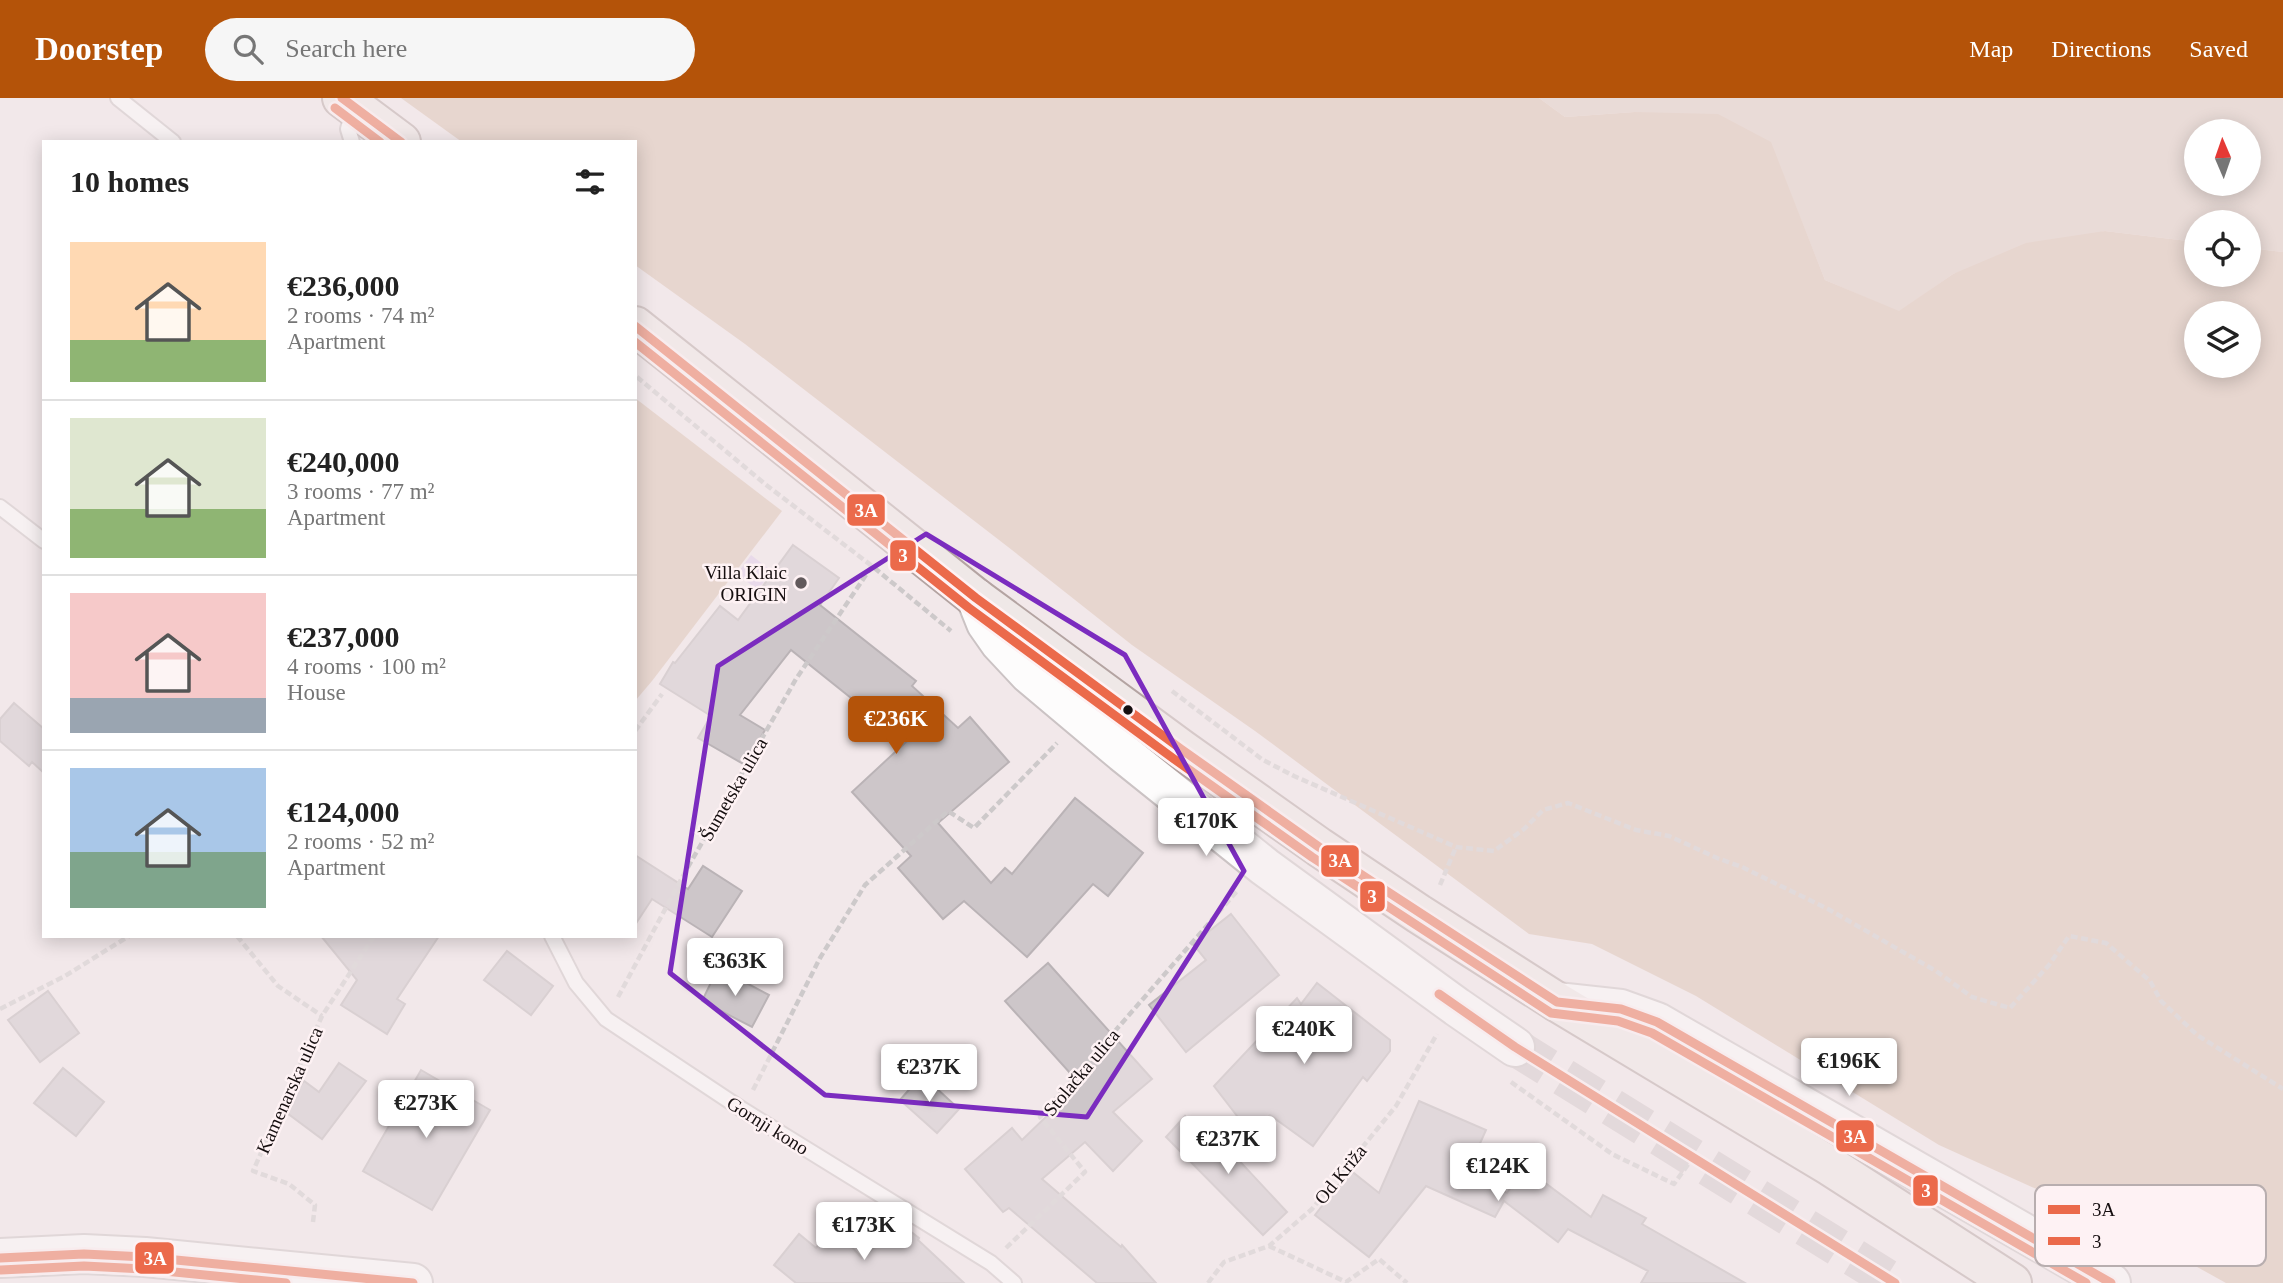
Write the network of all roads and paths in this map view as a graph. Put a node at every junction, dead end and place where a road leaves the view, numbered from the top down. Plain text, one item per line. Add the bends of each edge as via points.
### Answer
1 (118, 98) edge
2 (350, 115) edge
3 (170, 140) edge
4 (397, 140) edge
5 (637, 328) edge
6 (637, 378) edge
7 (0, 507) edge
8 (42, 539) edge
9 (976, 598) junction
10 (1172, 691) dead end
11 (662, 694) dead end
12 (637, 728) edge
13 (1060, 740) dead end
14 (1242, 885) dead end
15 (126, 938) edge
16 (239, 938) edge
17 (373, 938) edge
18 (553, 938) edge
19 (1557, 1002) junction
20 (0, 1009) edge
21 (323, 1016) junction
22 (606, 1019) junction
23 (1440, 1030) dead end
24 (1510, 1062) joint
25 (2283, 1089) edge
26 (743, 1110) junction
27 (1689, 1163) dead end
28 (313, 1222) dead end
29 (2035, 1239) edge
30 (1269, 1245) junction
31 (5, 1260) edge
32 (991, 1263) junction
33 (2081, 1266) edge
34 (413, 1283) edge
35 (1014, 1283) edge
36 (1208, 1283) edge
37 (1407, 1283) edge
38 (2012, 1283) edge
39 (2111, 1283) edge

1 - 3 lane
2 - 4 main road
5 - 9 main road
6 - 22 path, Šumetska ulica via 872,566 796,678
7 - 8 lane
9 - 19 main road via 1320,847
9 - 24 main road via 986,623 1029,674 1265,867 1457,1007
10 - 25 path via 1263,760 1456,848 1494,851 1543,810 1569,803 1636,830 1669,836 1742,867 1828,909 1936,971 1972,998 2010,1007 2069,936 2106,943 2150,981 2161,1001 2197,1035
11 - 12 path
13 - 26 path via 974,828 948,811 865,886 820,958
14 - 32 path, Stolačka ulica via 1040,1117 1085,1172
15 - 20 path
16 - 21 path via 278,986
17 - 21 path, Kamenarska ulica
18 - 22 lane, Gornji kono via 576,983
19 - 29 main road via 1620,1009 1657,1022
19 - 38 main road via 1830,1166
21 - 28 path, Kamenarska ulica via 253,1171 289,1184 315,1205
22 - 26 lane, Gornji kono
23 - 30 path, Od Križa via 1396,1106 1312,1209
24 - 27 path via 1612,1154 1674,1184
26 - 32 lane, Gornji kono
30 - 36 path, Od Križa via 1224,1262
30 - 37 path via 1346,1282 1379,1259
31 - 34 main road via 84,1254 145,1257
32 - 35 lane, Gornji kono
33 - 39 main road

